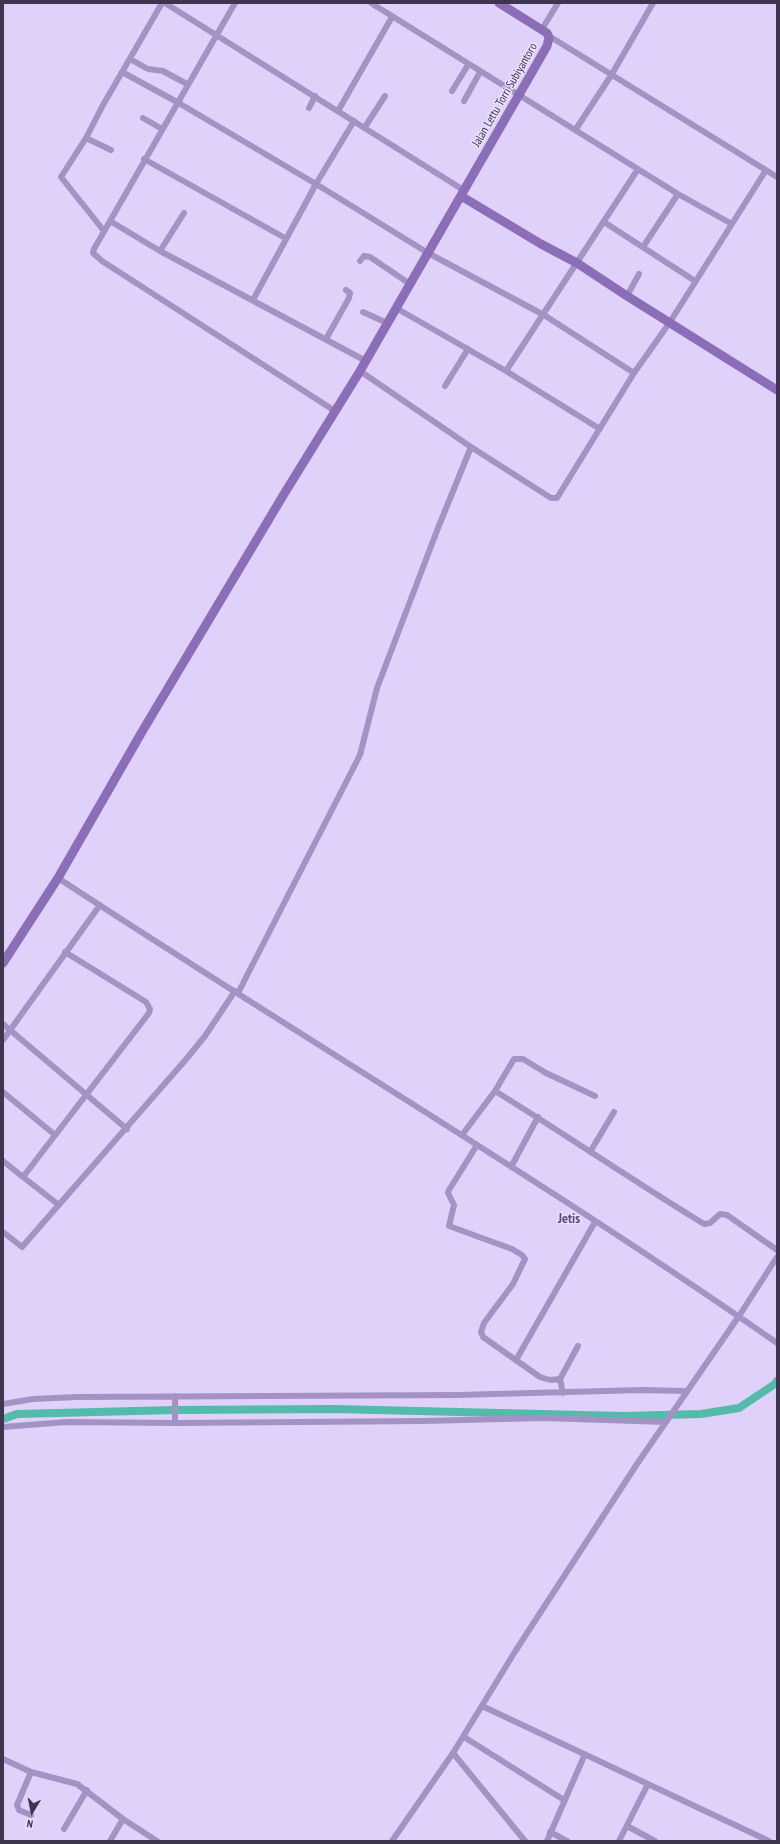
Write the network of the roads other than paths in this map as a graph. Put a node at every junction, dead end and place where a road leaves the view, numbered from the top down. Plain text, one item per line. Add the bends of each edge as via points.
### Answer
1 (162, 3) edge
2 (165, 3) edge
3 (235, 3) edge
4 (371, 3) edge
5 (499, 3) edge
6 (558, 3) edge
7 (653, 3) edge
8 (392, 17) junction
9 (545, 32) junction
10 (216, 34) junction
11 (130, 59) junction
12 (468, 65) junction
13 (122, 72) junction
14 (480, 72) junction
15 (612, 74) junction
16 (187, 84) junction
17 (452, 91) dead end
18 (518, 94) junction
19 (315, 96) junction
20 (385, 96) dead end
21 (464, 101) dead end
22 (177, 102) junction
23 (309, 108) dead end
24 (338, 111) junction
25 (144, 118) dead end
26 (354, 121) junction
27 (365, 127) junction
28 (162, 129) junction
29 (576, 129) junction
30 (86, 138) junction
31 (111, 150) dead end
32 (144, 159) junction
33 (638, 169) junction
34 (766, 170) junction
35 (777, 177) edge
36 (316, 184) junction
37 (463, 193) junction
38 (678, 194) junction
39 (184, 213) dead end
40 (110, 221) junction
41 (604, 222) junction
42 (732, 224) junction
43 (104, 231) junction
44 (285, 238) junction
45 (643, 247) junction
46 (160, 250) junction
47 (428, 253) junction
48 (360, 261) dead end
49 (577, 264) junction
50 (639, 274) dead end
51 (695, 281) junction
52 (410, 284) junction
53 (346, 290) dead end
54 (626, 296) junction
55 (253, 300) junction
56 (396, 308) junction
57 (363, 312) dead end
58 (544, 315) junction
59 (670, 322) junction
60 (387, 323) junction
61 (326, 339) junction
62 (468, 349) junction
63 (366, 361) junction
64 (360, 371) junction
65 (506, 371) junction
66 (634, 373) junction
67 (445, 386) dead end
68 (777, 390) edge
69 (335, 411) junction
70 (600, 429) junction
71 (471, 448) junction
72 (58, 878) junction
73 (100, 905) junction
74 (65, 952) junction
75 (3, 963) edge
76 (237, 992) junction
77 (3, 1024) edge
78 (11, 1030) junction
79 (3, 1040) edge
80 (494, 1091) junction
81 (3, 1092) edge
82 (86, 1094) junction
83 (595, 1096) dead end
84 (614, 1112) dead end
85 (538, 1117) junction
86 (127, 1129) junction
87 (56, 1135) junction
88 (462, 1135) junction
89 (477, 1145) junction
90 (590, 1152) junction
91 (3, 1161) edge
92 (511, 1167) junction
93 (22, 1177) junction
94 (59, 1205) junction
95 (595, 1222) junction
96 (3, 1232) edge
97 (777, 1250) edge
98 (777, 1257) edge
99 (739, 1316) junction
100 (777, 1343) edge
101 (578, 1346) dead end
102 (516, 1360) junction
103 (560, 1379) junction
104 (686, 1390) junction
105 (563, 1393) junction
106 (175, 1398) junction
107 (3, 1404) edge
108 (666, 1419) junction
109 (175, 1421) junction
110 (3, 1428) edge
111 (482, 1706) junction
112 (464, 1736) junction
113 (453, 1753) junction
114 (585, 1754) junction
115 (3, 1759) edge
116 (31, 1772) junction
117 (648, 1784) junction
118 (87, 1790) junction
119 (564, 1800) junction
120 (31, 1815) dead end
121 (123, 1819) junction
122 (627, 1826) junction
123 (64, 1829) dead end
124 (550, 1832) junction
125 (110, 1841) edge
126 (157, 1841) edge
127 (392, 1841) edge
128 (525, 1841) edge
129 (547, 1841) edge
130 (568, 1841) edge
131 (619, 1841) edge
132 (654, 1841) edge
133 (769, 1841) edge

1 - 11 street
2 - 10 street
3 - 10 street
4 - 8 street
5 - 9 main road, Jalan Lettu Torri Subiyantoro
6 - 9 street
7 - 15 street
8 - 12 street
8 - 24 street
9 - 15 street
9 - 18 main road, Jalan Lettu Torri Subiyantoro via 547,46
10 - 16 street
10 - 19 street
11 - 13 street
11 - 16 street via 148,68 163,71
12 - 14 street
12 - 17 street
13 - 22 street
13 - 30 street
14 - 18 street
14 - 21 street
15 - 29 street
15 - 34 street
16 - 22 street
18 - 29 street
18 - 37 main road, Jalan Lettu Torri Subiyantoro
19 - 23 street
19 - 24 street
20 - 27 street
22 - 28 street
22 - 36 street
24 - 26 street
25 - 28 street
26 - 27 street
26 - 36 street
27 - 37 street
28 - 32 street
29 - 33 street
30 - 31 street
30 - 43 street via 61,177
32 - 40 street
32 - 44 street
33 - 38 street
33 - 41 street
34 - 35 street
34 - 42 street
36 - 44 street
36 - 47 street
37 - 47 main road, Jalan Lettu Torri Subiyantoro
37 - 49 main road via 541,244
38 - 42 street
38 - 45 street
39 - 46 street
40 - 43 street
40 - 46 street
41 - 45 street
41 - 49 street
42 - 51 street
43 - 69 street via 94,249 96,257
44 - 55 street
45 - 51 street
46 - 55 street
47 - 52 main road, Jalan Lettu Torri Subiyantoro
47 - 58 street
48 - 52 street via 364,256 370,257
49 - 54 main road
49 - 58 street
50 - 54 street
51 - 59 street
52 - 56 main road, Jalan Lettu Torri Subiyantoro
53 - 61 street via 350,293 350,298
54 - 59 main road
55 - 61 street
56 - 60 main road, Jalan Lettu Torri Subiyantoro
56 - 62 street
57 - 60 street
58 - 65 street
58 - 66 street
59 - 66 street
59 - 68 main road
60 - 63 main road, Jalan Lettu Torri Subiyantoro
61 - 63 street
62 - 65 street
62 - 67 street
63 - 64 main road, Jalan Lettu Torri Subiyantoro
64 - 69 main road, Jalan Lettu Torri Subiyantoro
64 - 71 street
65 - 70 street
66 - 70 street
69 - 72 main road, Jalan Lettu Torri Subiyantoro via 112,782
70 - 71 street via 560,495 554,499
71 - 76 street via 377,688 360,755
72 - 73 street
72 - 75 main road, Jalan Lettu Torri Subiyantoro
73 - 74 street
73 - 76 street
74 - 78 street
74 - 82 street via 146,1002 150,1009 147,1017
76 - 86 street via 205,1036
76 - 88 street
77 - 78 street
78 - 79 street
78 - 82 street
80 - 83 street via 514,1059 520,1058
80 - 85 street
80 - 88 street
81 - 87 street
82 - 86 street
82 - 87 street
84 - 90 street
85 - 90 street
85 - 92 street
86 - 94 street
87 - 93 street
88 - 89 street
89 - 92 street
89 - 102 street via 449,1190 454,1205 448,1225 512,1249 525,1258 513,1284 482,1328 483,1337
90 - 97 street via 704,1224 710,1223 720,1214 727,1215
91 - 93 street
92 - 95 street
93 - 94 street
94 - 96 street via 22,1247
95 - 99 street
95 - 102 street
98 - 99 street
99 - 100 street
99 - 104 street
101 - 103 street
102 - 103 street via 540,1377
103 - 105 street
104 - 105 street
104 - 108 street
105 - 106 street
106 - 107 street via 33,1399
106 - 109 street
108 - 109 street via 544,1418 423,1422
108 - 111 street
109 - 110 street via 67,1422
111 - 112 street
111 - 114 street
112 - 113 street
112 - 119 street
113 - 127 street
113 - 128 street
114 - 117 street
114 - 119 street
115 - 116 street
116 - 118 street via 77,1784
116 - 120 street via 17,1805 19,1810
117 - 122 street
117 - 133 street
118 - 121 street
118 - 123 street
119 - 124 street
121 - 125 street
121 - 126 street
122 - 131 street
122 - 132 street
124 - 129 street
124 - 130 street

